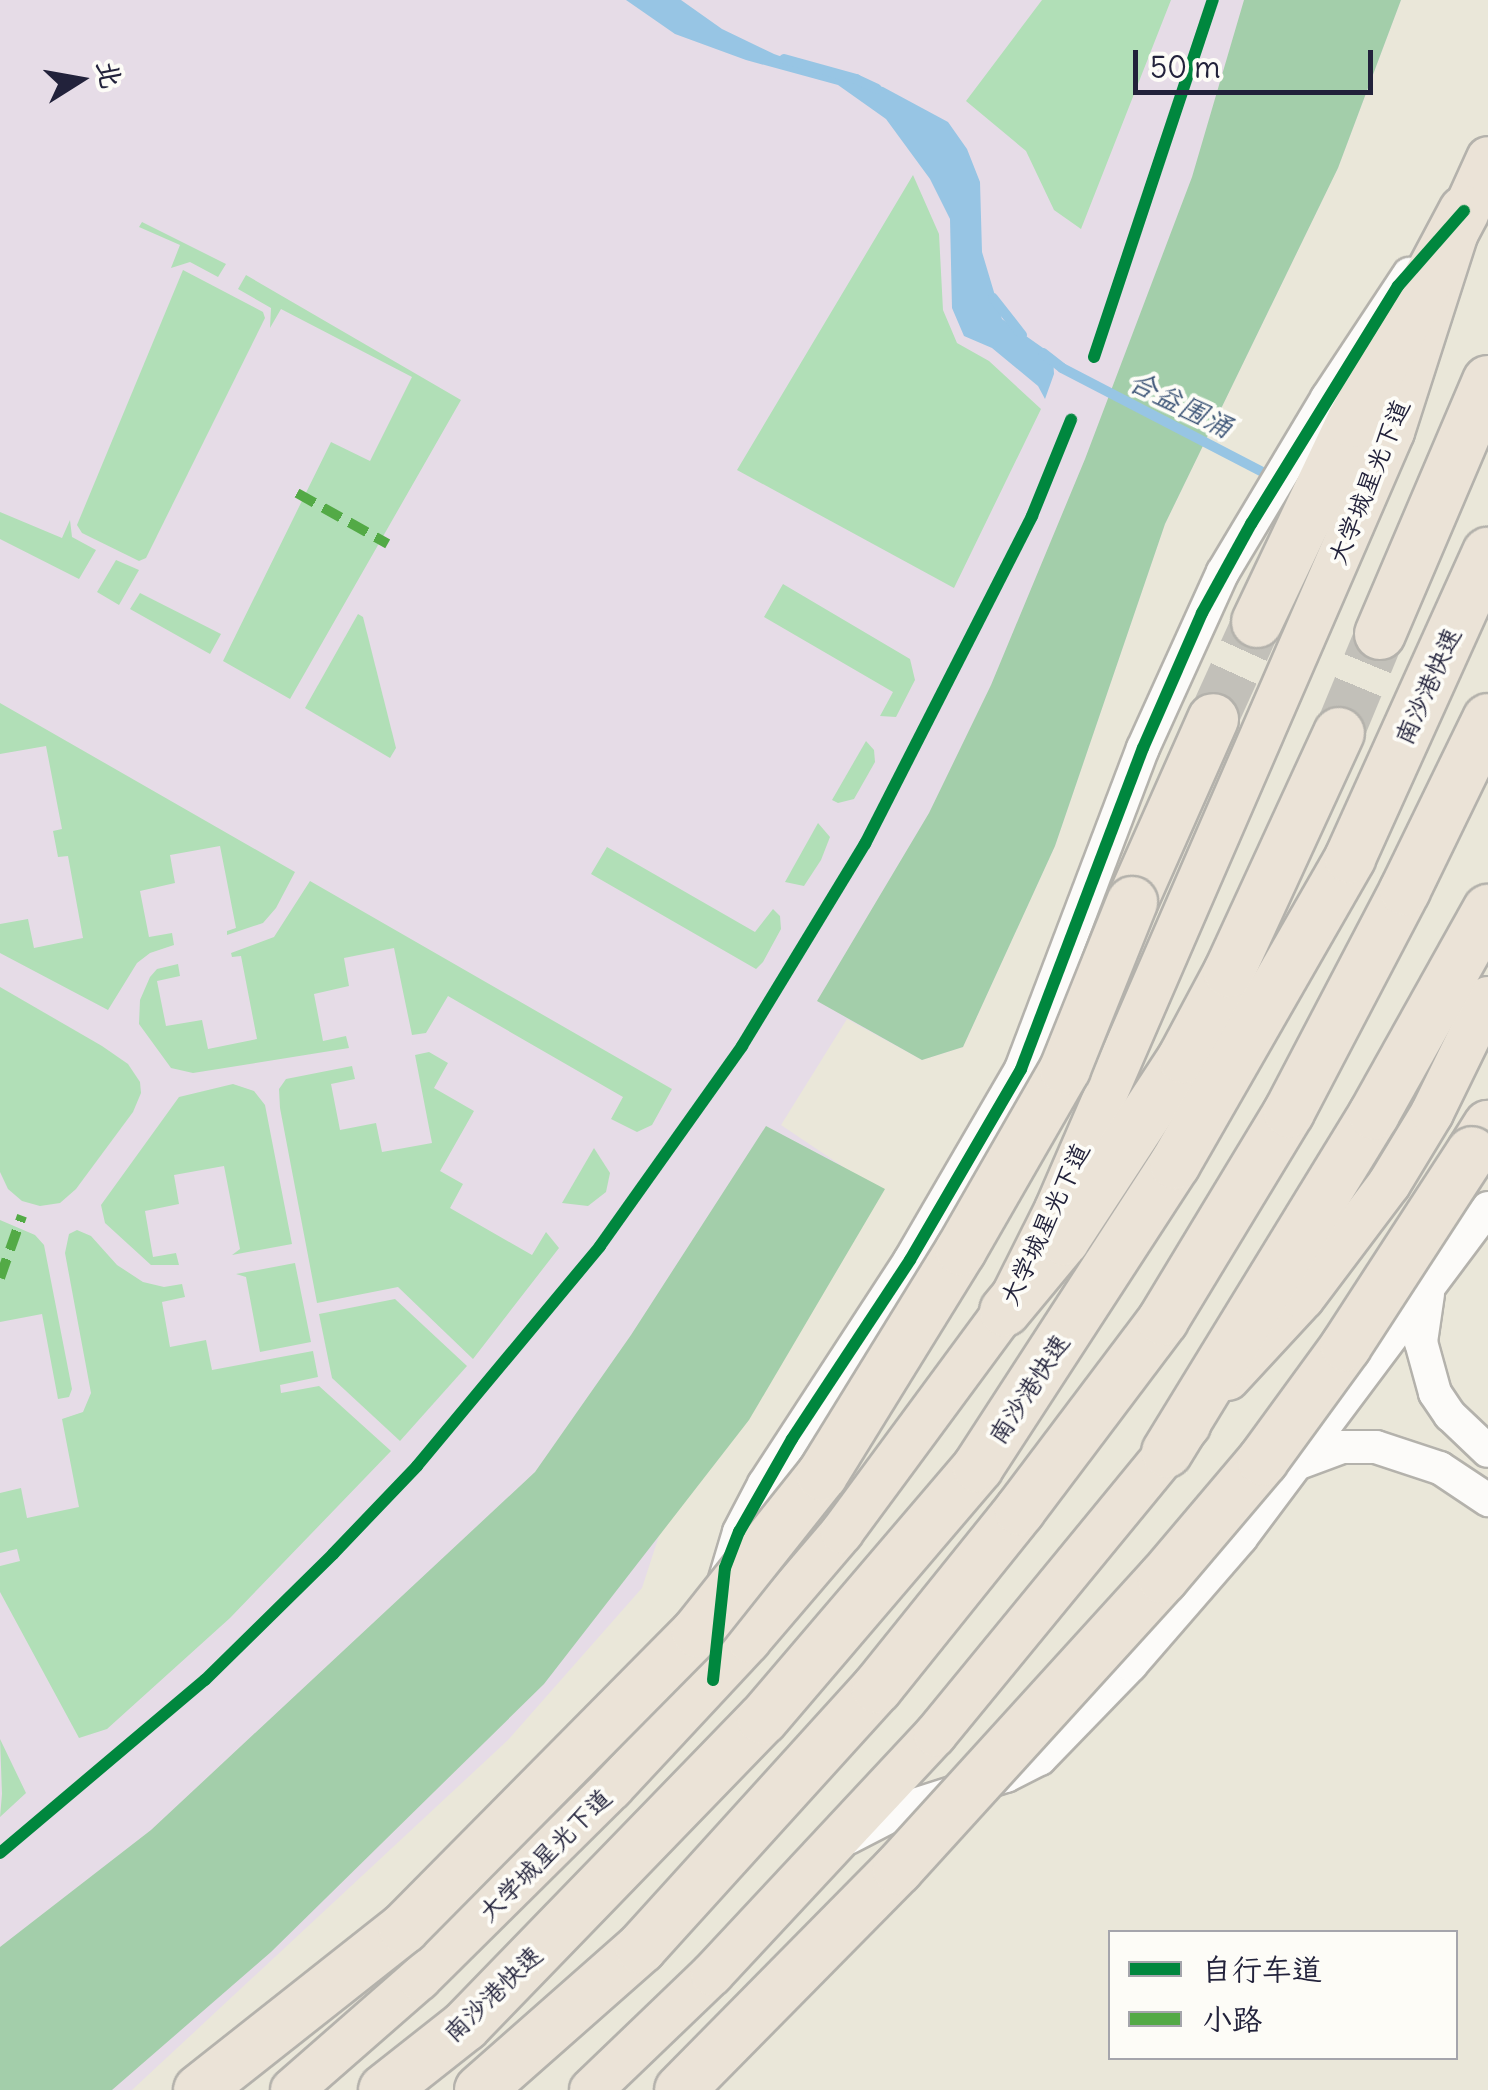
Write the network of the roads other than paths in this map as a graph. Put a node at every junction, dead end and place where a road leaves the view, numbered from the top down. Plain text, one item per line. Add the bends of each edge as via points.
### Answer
1 (1488, 158) edge
2 (1464, 210) junction
3 (1488, 382) edge
4 (1488, 553) edge
5 (1257, 622) tunnel mouth
6 (1380, 634) tunnel mouth
7 (1213, 719) tunnel mouth
8 (1488, 719) edge
9 (1339, 733) tunnel mouth
10 (1488, 910) edge
11 (1488, 998) edge
12 (1480, 1139) edge
13 (1488, 1208) edge
14 (1428, 1290) junction
15 (1004, 1311) junction
16 (1488, 1451) edge
17 (1167, 1452) junction
18 (1299, 1464) junction
19 (1488, 1500) edge
20 (713, 1680) junction
21 (836, 1845) junction
22 (308, 2081) edge
23 (199, 2090) edge
24 (384, 2090) edge
25 (480, 2090) edge
26 (591, 2090) edge
27 (680, 2090) edge

1 - 2 main road, 大学城星光下道
2 - 5 highway
2 - 15 main road, 大学城星光下道 via 1393,432 1056,1209
2 - 20 street via 1398,286 1208,600 1143,748 1021,1069 738,1532 725,1568
3 - 6 highway
4 - 24 highway, 南沙港快速 via 1350,858 1174,1164 978,1467 762,1719 465,2026
7 - 23 highway, bridge via 1066,1068 822,1475 697,1632 417,1914
8 - 25 highway via 1289,1112 1163,1320 877,1688 641,1948
9 - 15 highway via 1183,1058 1064,1240
10 - 17 highway via 1384,1098
11 - 17 main road via 1389,1184 1303,1298
12 - 27 highway, bridge via 1263,1460 911,1855
13 - 14 street
14 - 16 street via 1425,1366 1450,1414
14 - 18 street
15 - 20 main road, 大学城星光下道 via 842,1532
17 - 21 main road
18 - 19 street via 1342,1446 1376,1447 1440,1468
18 - 21 street via 1143,1651 1040,1759 908,1807
20 - 22 main road, 大学城星光下道 via 612,1788
21 - 26 main road

